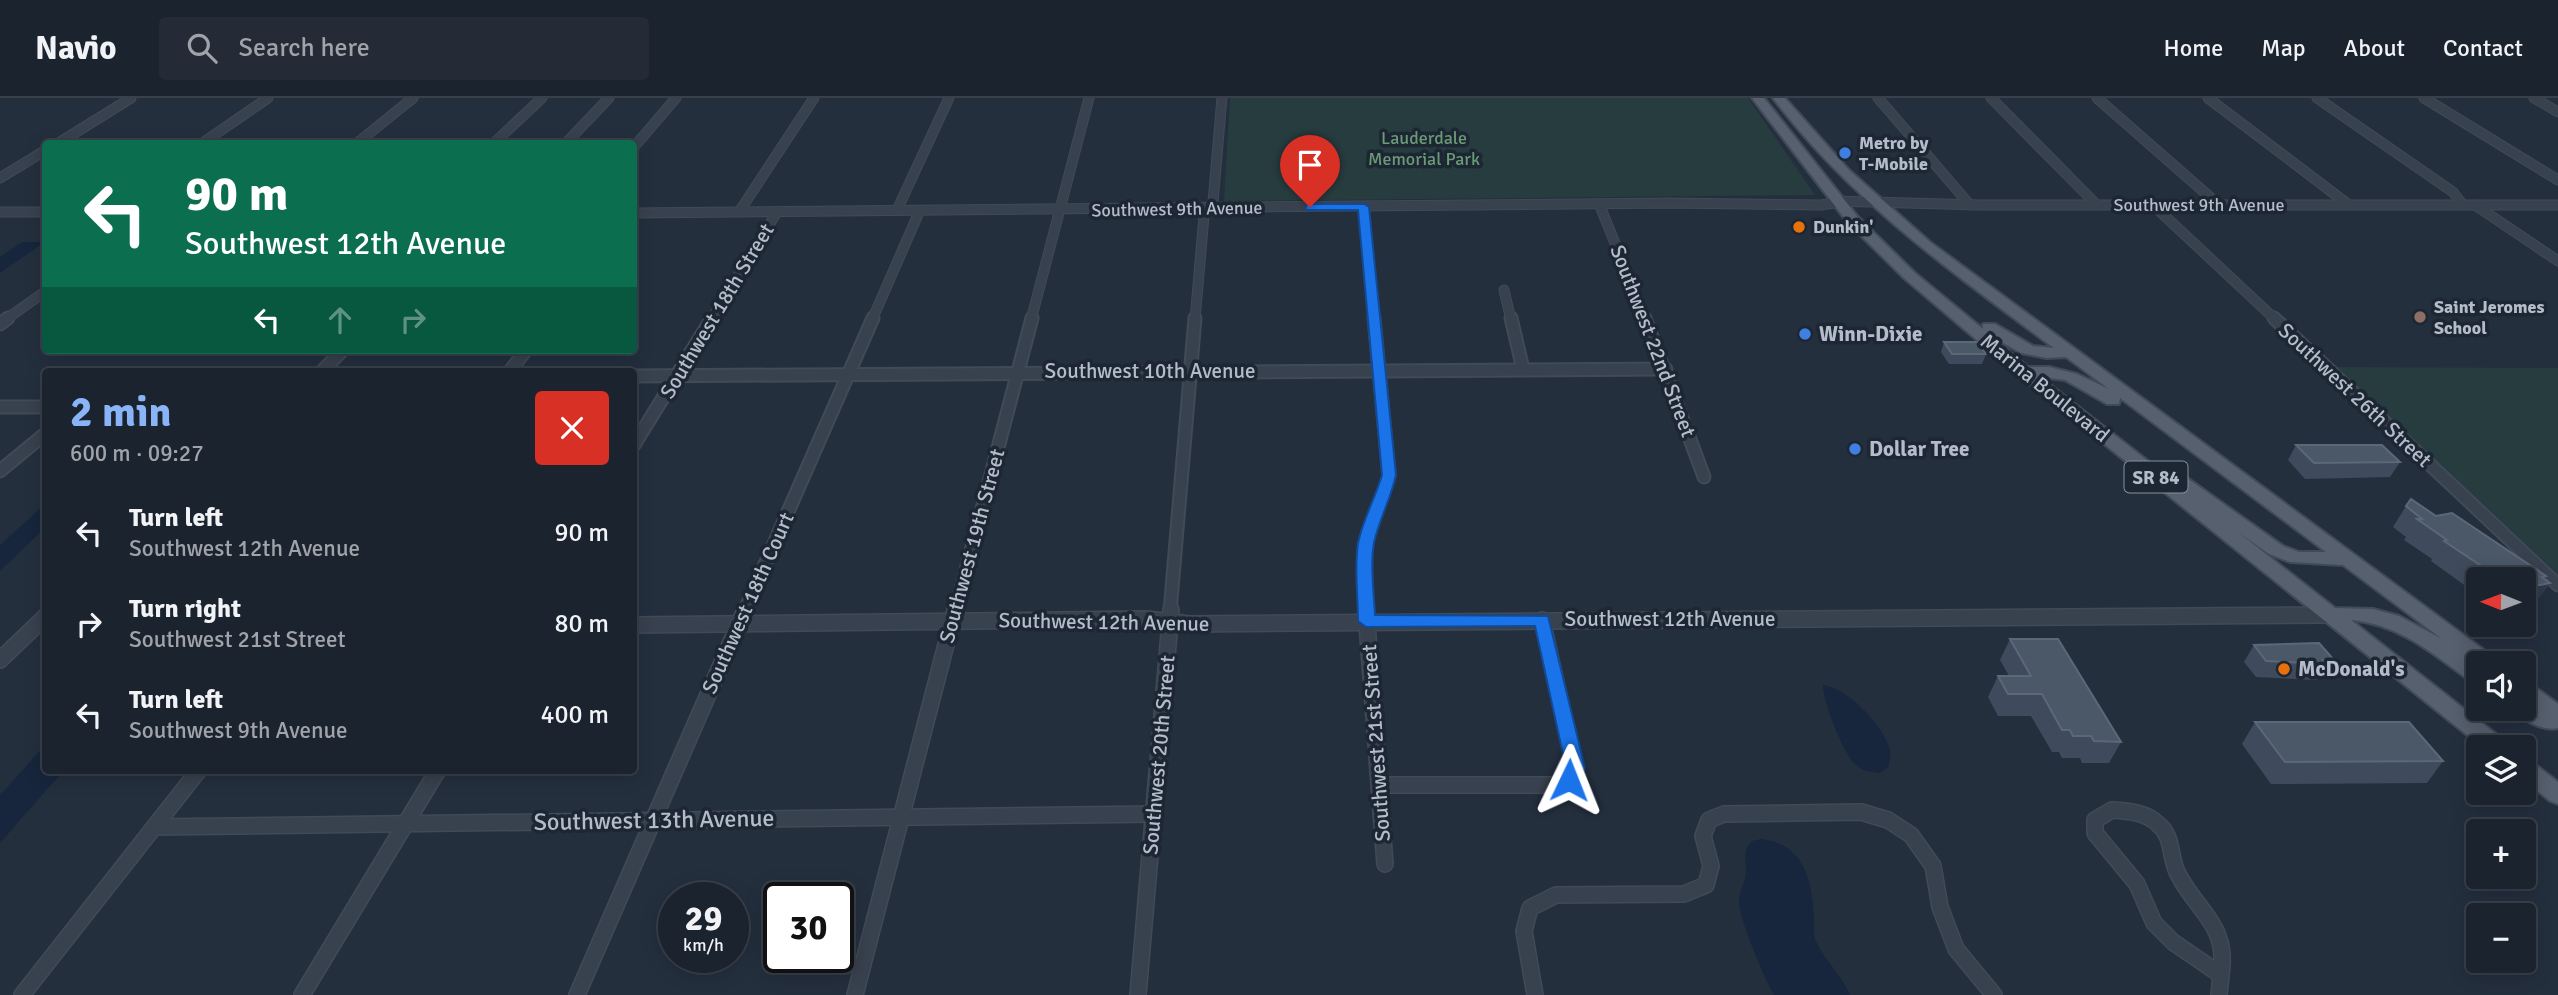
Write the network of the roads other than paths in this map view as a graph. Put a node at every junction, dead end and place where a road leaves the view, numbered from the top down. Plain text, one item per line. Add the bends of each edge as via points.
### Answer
1 (131, 98) edge
2 (268, 98) edge
3 (413, 98) edge
4 (542, 98) edge
5 (609, 98) edge
6 (676, 98) edge
7 (814, 98) edge
8 (949, 98) edge
9 (1088, 98) edge
10 (1222, 98) edge
11 (1758, 98) edge
12 (1779, 98) edge
13 (1878, 98) edge
14 (1991, 98) edge
15 (2097, 98) edge
16 (2208, 98) edge
17 (2316, 98) edge
18 (2424, 98) edge
19 (2534, 98) edge
20 (2558, 111) edge
21 (63, 140) edge
22 (207, 140) edge
23 (361, 140) edge
24 (497, 140) edge
25 (569, 140) edge
26 (637, 144) edge
27 (42, 152) edge
28 (1806, 157) junction
29 (0, 178) edge
30 (2558, 180) edge
31 (1840, 202) junction
32 (1876, 204) junction
33 (1600, 205) junction
34 (1970, 205) junction
35 (2097, 205) junction
36 (2152, 205) junction
37 (2219, 205) junction
38 (2349, 205) junction
39 (2463, 205) junction
40 (2475, 205) junction
41 (2558, 205) edge
42 (1364, 207) junction
43 (1209, 208) junction
44 (920, 210) junction
45 (1059, 210) junction
46 (897, 211) junction
47 (42, 212) edge
48 (739, 212) junction
49 (777, 212) junction
50 (1, 213) edge
51 (637, 214) edge
52 (2558, 261) edge
53 (1910, 276) junction
54 (1504, 290) dead end
55 (42, 293) edge
56 (0, 324) edge
57 (2070, 352) junction
58 (339, 354) edge
59 (523, 354) edge
60 (325, 368) edge
61 (512, 368) edge
62 (1523, 369) junction
63 (1666, 369) junction
64 (1192, 370) junction
65 (1379, 370) junction
66 (1017, 372) junction
67 (2024, 372) junction
68 (848, 374) junction
69 (637, 376) edge
70 (678, 376) junction
71 (0, 407) edge
72 (42, 407) edge
73 (42, 436) edge
74 (637, 439) edge
75 (2204, 452) junction
76 (2135, 460) junction
77 (0, 471) edge
78 (1704, 477) dead end
79 (2348, 559) junction
80 (2558, 586) edge
81 (2330, 615) junction
82 (42, 620) edge
83 (1542, 620) junction
84 (952, 621) junction
85 (1366, 621) junction
86 (1170, 622) junction
87 (738, 624) junction
88 (637, 625) edge
89 (2472, 651) edge
90 (0, 660) edge
91 (2466, 668) edge
92 (2536, 699) edge
93 (2536, 714) edge
94 (2558, 715) edge
95 (2558, 726) edge
96 (2482, 735) edge
97 (196, 774) edge
98 (436, 774) edge
99 (2536, 778) edge
100 (1379, 785) junction
101 (2558, 795) edge
102 (1154, 814) junction
103 (901, 818) junction
104 (655, 820) junction
105 (1888, 820) joint
106 (407, 824) junction
107 (154, 827) junction
108 (1385, 864) dead end
109 (1530, 908) joint
110 (2221, 975) junction
111 (22, 995) edge
112 (302, 995) edge
113 (578, 995) edge
114 (855, 995) edge
115 (1138, 995) edge
116 (1535, 995) edge
117 (1994, 995) edge
118 (2219, 995) edge

1 - 21 street
2 - 22 street
3 - 23 street
4 - 24 street
5 - 25 street
6 - 26 street
7 - 48 street, Southwest 18th Street
8 - 46 street
9 - 45 street, Southwest 19th Street
10 - 43 street, Southwest 20th Street
11 - 28 main road, Marina Boulevard / SR 84
12 - 32 main road, Marina Boulevard / SR 84
13 - 34 street
14 - 35 street
15 - 37 street
16 - 38 street
17 - 39 street via 2453,192
18 - 30 street
19 - 20 street
27 - 29 street
28 - 31 main road, Marina Boulevard / SR 84
28 - 32 main road via 1824,166 1853,195
31 - 32 street, Southwest 9th Avenue
31 - 33 street, Southwest 9th Avenue
31 - 53 main road, Marina Boulevard / SR 84
32 - 34 street, Southwest 9th Avenue
32 - 57 main road, Marina Boulevard / SR 84
33 - 42 street, Southwest 9th Avenue
33 - 63 street, Southwest 22nd Street
34 - 35 street, Southwest 9th Avenue
35 - 36 street, Southwest 9th Avenue
36 - 37 street, Southwest 9th Avenue
36 - 80 street, Southwest 26th Street
37 - 38 street, Southwest 9th Avenue
38 - 39 street, Southwest 9th Avenue
39 - 40 street, Southwest 9th Avenue
40 - 41 street, Southwest 9th Avenue
40 - 52 street
42 - 43 street, Southwest 9th Avenue
42 - 65 street, Southwest 21st Street
43 - 45 street, Southwest 9th Avenue
43 - 64 street, Southwest 20th Street via 1204,216
44 - 45 street, Southwest 9th Avenue
44 - 46 street, Southwest 9th Avenue
44 - 68 street, Southwest 18th Court
45 - 66 street, Southwest 19th Street
46 - 49 street, Southwest 9th Avenue
47 - 50 street
48 - 49 street, Southwest 9th Avenue
48 - 51 street, Southwest 9th Avenue
49 - 70 street, Southwest 18th Street
53 - 57 main road via 1942,290 2017,347 2043,354
53 - 67 main road, Marina Boulevard / SR 84
54 - 62 street
55 - 56 street
57 - 75 main road, Marina Boulevard / SR 84
58 - 60 street
59 - 61 street
62 - 63 street, Southwest 10th Avenue
62 - 65 street, Southwest 10th Avenue
63 - 78 street, Southwest 22nd Street
64 - 65 street, Southwest 10th Avenue
64 - 66 street, Southwest 10th Avenue
64 - 86 street, Southwest 20th Street
65 - 85 street, Southwest 21st Street via 1389,475 1366,546
66 - 68 street, Southwest 10th Avenue
66 - 84 street, Southwest 19th Street
67 - 75 main road via 2072,376 2093,385 2151,429
67 - 76 main road, Marina Boulevard / SR 84
68 - 70 street, Southwest 10th Avenue
68 - 87 street, Southwest 18th Court
69 - 70 street, Southwest 10th Avenue
70 - 74 street, Southwest 18th Street
71 - 72 street
73 - 77 street
75 - 79 main road, Marina Boulevard / SR 84
76 - 79 main road via 2168,472 2276,550 2297,558
76 - 81 main road, Marina Boulevard / SR 84
79 - 89 main road, Marina Boulevard / SR 84
81 - 83 street, Southwest 12th Avenue
81 - 91 main road via 2351,612 2398,622
81 - 96 main road, Marina Boulevard / SR 84
82 - 90 street
83 - 85 street, Southwest 12th Avenue
83 - 100 street via 1575,768 1569,780 1552,785
84 - 86 street, Southwest 12th Avenue
84 - 87 street, Southwest 12th Avenue
84 - 103 street, Southwest 19th Street
85 - 86 street, Southwest 12th Avenue
85 - 100 street, Southwest 21st Street
86 - 102 street, Southwest 20th Street
87 - 88 street, Southwest 12th Avenue
87 - 104 street, Southwest 18th Court
92 - 94 main road
93 - 95 main road
97 - 107 street
98 - 106 street
99 - 101 main road
100 - 108 street, Southwest 21st Street
102 - 103 street, Southwest 13th Avenue
102 - 115 street, Southwest 20th Street
103 - 104 street, Southwest 13th Avenue
103 - 114 street, Southwest 19th Street
104 - 106 street, Southwest 13th Avenue
104 - 113 street, Southwest 18th Court
105 - 109 street via 1861,812 1724,814 1709,820 1703,836 1711,866 1706,885 1684,894 1556,895
105 - 117 street via 1911,835 1933,866 1940,907 1956,949
106 - 107 street, Southwest 13th Avenue
106 - 112 street
107 - 111 street
109 - 116 street via 1524,931
110 - 110 street via 2225,949 2213,923 2179,875 2166,832 2151,818 2134,813 2112,810 2098,816 2095,832 2137,884 2154,923
110 - 118 street

